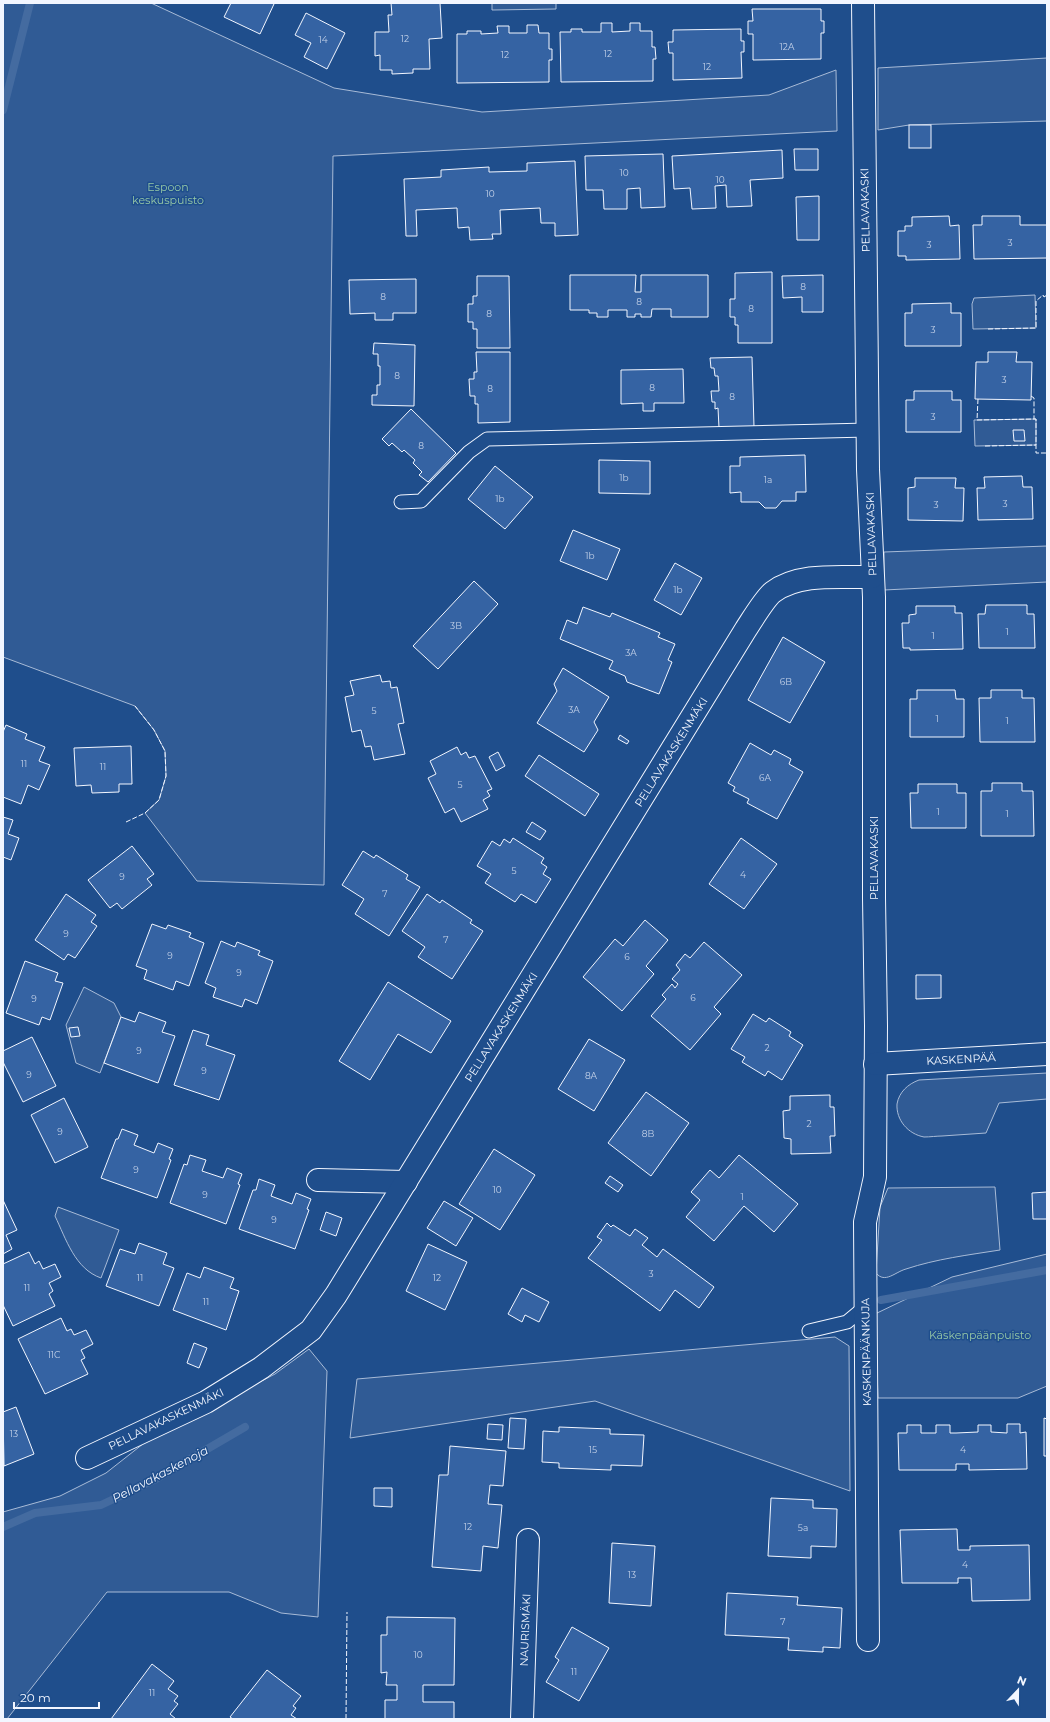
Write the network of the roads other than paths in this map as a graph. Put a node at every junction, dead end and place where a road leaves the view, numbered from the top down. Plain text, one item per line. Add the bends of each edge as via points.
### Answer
1 (863, 3) edge
2 (868, 430) junction
3 (401, 502) dead end
4 (872, 577) junction
5 (1047, 1054) edge
6 (875, 1064) junction
7 (318, 1180) dead end
8 (406, 1182) junction
9 (865, 1307) junction
10 (810, 1331) dead end
11 (87, 1458) dead end
12 (528, 1540) dead end
13 (868, 1640) dead end
14 (522, 1719) edge

1 - 2 street, PELLAVAKASKI
2 - 3 lane via 487,440 469,452 421,501
2 - 4 street, PELLAVAKASKI
4 - 6 street, PELLAVAKASKI
4 - 8 street, PELLAVAKASKENMÄKI via 808,578 789,583 772,592 746,629
5 - 6 street, KASKENPÄÄ
6 - 9 street, KASKENPÄÄNKUJA via 875,1170 866,1222
7 - 8 street
8 - 11 street, PELLAVAKASKENMÄKI via 336,1295 311,1330 261,1368 206,1402
9 - 10 lane via 847,1322
9 - 13 street, KASKENPÄÄNKUJA
12 - 14 street, NAURISMÄKI

